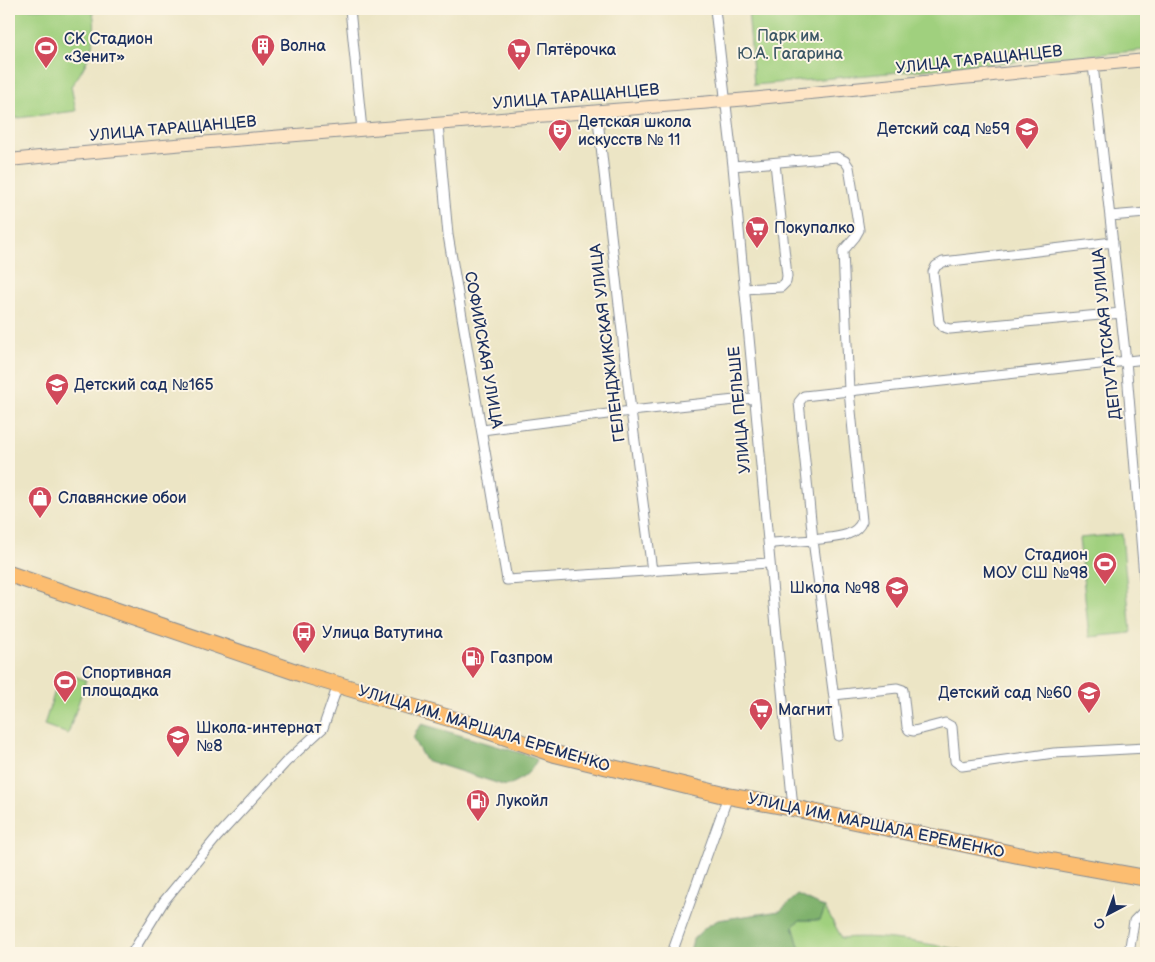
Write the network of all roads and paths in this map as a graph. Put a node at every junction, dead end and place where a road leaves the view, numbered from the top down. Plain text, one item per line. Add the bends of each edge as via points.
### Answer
1 (350, 9) edge
2 (715, 9) edge
3 (1146, 60) edge
4 (1093, 65) junction
5 (725, 101) junction
6 (597, 111) junction
7 (438, 125) junction
8 (362, 130) junction
9 (9, 160) edge
10 (775, 162) junction
11 (733, 166) junction
12 (1146, 213) edge
13 (1110, 216) junction
14 (1113, 242) junction
15 (744, 289) junction
16 (1121, 313) junction
17 (1146, 359) edge
18 (1126, 361) junction
19 (849, 391) junction
20 (754, 398) junction
21 (631, 411) junction
22 (482, 430) junction
23 (813, 540) junction
24 (769, 546) junction
25 (769, 563) junction
26 (652, 571) junction
27 (9, 574) edge
28 (1146, 600) edge
29 (338, 685) junction
30 (834, 695) junction
31 (839, 736) dead end
32 (1146, 748) edge
33 (728, 796) junction
34 (793, 808) junction
35 (1146, 878) edge
36 (1146, 909) edge
37 (132, 953) edge
38 (672, 953) edge
39 (1129, 953) edge

1 - 8 street
2 - 5 street, УЛИЦА ПЕЛЬШЕ
3 - 4 street, УЛИЦА ТАРАЩАНЦЕВ
4 - 5 street, УЛИЦА ТАРАЩАНЦЕВ
4 - 13 street, ДЕПУТАТСКАЯ УЛИЦА
5 - 6 street, УЛИЦА ТАРАЩАНЦЕВ
5 - 11 street, УЛИЦА ПЕЛЬШЕ
6 - 7 street, УЛИЦА ТАРАЩАНЦЕВ
6 - 21 street, ГЕЛЕНДЖИКСКАЯ УЛИЦА
7 - 8 street, УЛИЦА ТАРАЩАНЦЕВ
7 - 22 street, СОФИЙСКАЯ УЛИЦА via 448,236
8 - 9 street, УЛИЦА ТАРАЩАНЦЕВ
10 - 11 street
10 - 15 street via 788,276 781,287
10 - 19 street via 837,157 849,167 858,230 843,251
11 - 15 street, УЛИЦА ПЕЛЬШЕ
12 - 13 street
13 - 14 street, ДЕПУТАТСКАЯ УЛИЦА
14 - 16 street, ДЕПУТАТСКАЯ УЛИЦА
14 - 16 street via 943,262 933,272 939,322 950,329
15 - 20 street, УЛИЦА ПЕЛЬШЕ
16 - 18 street, ДЕПУТАТСКАЯ УЛИЦА
17 - 18 street
18 - 19 street
18 - 28 street, ДЕПУТАТСКАЯ УЛИЦА
19 - 23 street via 862,521 853,533
19 - 23 street via 804,396 799,402
20 - 21 street
20 - 24 street, УЛИЦА ПЕЛЬШЕ
21 - 22 street
21 - 26 street, ГЕЛЕНДЖИКСКАЯ УЛИЦА
22 - 26 street, СОФИЙСКАЯ УЛИЦА via 507,580
23 - 24 street
23 - 30 street
24 - 25 street, УЛИЦА ПЕЛЬШЕ
25 - 26 street
25 - 34 street, УЛИЦА ПЕЛЬШЕ
27 - 29 highway, УЛИЦА ИМ. МАРШАЛА ЕРЕМЕНКО
29 - 33 highway, УЛИЦА ИМ. МАРШАЛА ЕРЕМЕНКО via 555,754
29 - 37 street via 323,728 286,762 217,837 164,901
30 - 31 street
30 - 32 street via 903,690 909,730 949,724 955,761 962,766 1054,753
33 - 34 highway, УЛИЦА ИМ. МАРШАЛА ЕРЕМЕНКО
33 - 38 street
34 - 35 highway, УЛИЦА ИМ. МАРШАЛА ЕРЕМЕНКО via 1018,856
36 - 39 street via 1134,921

